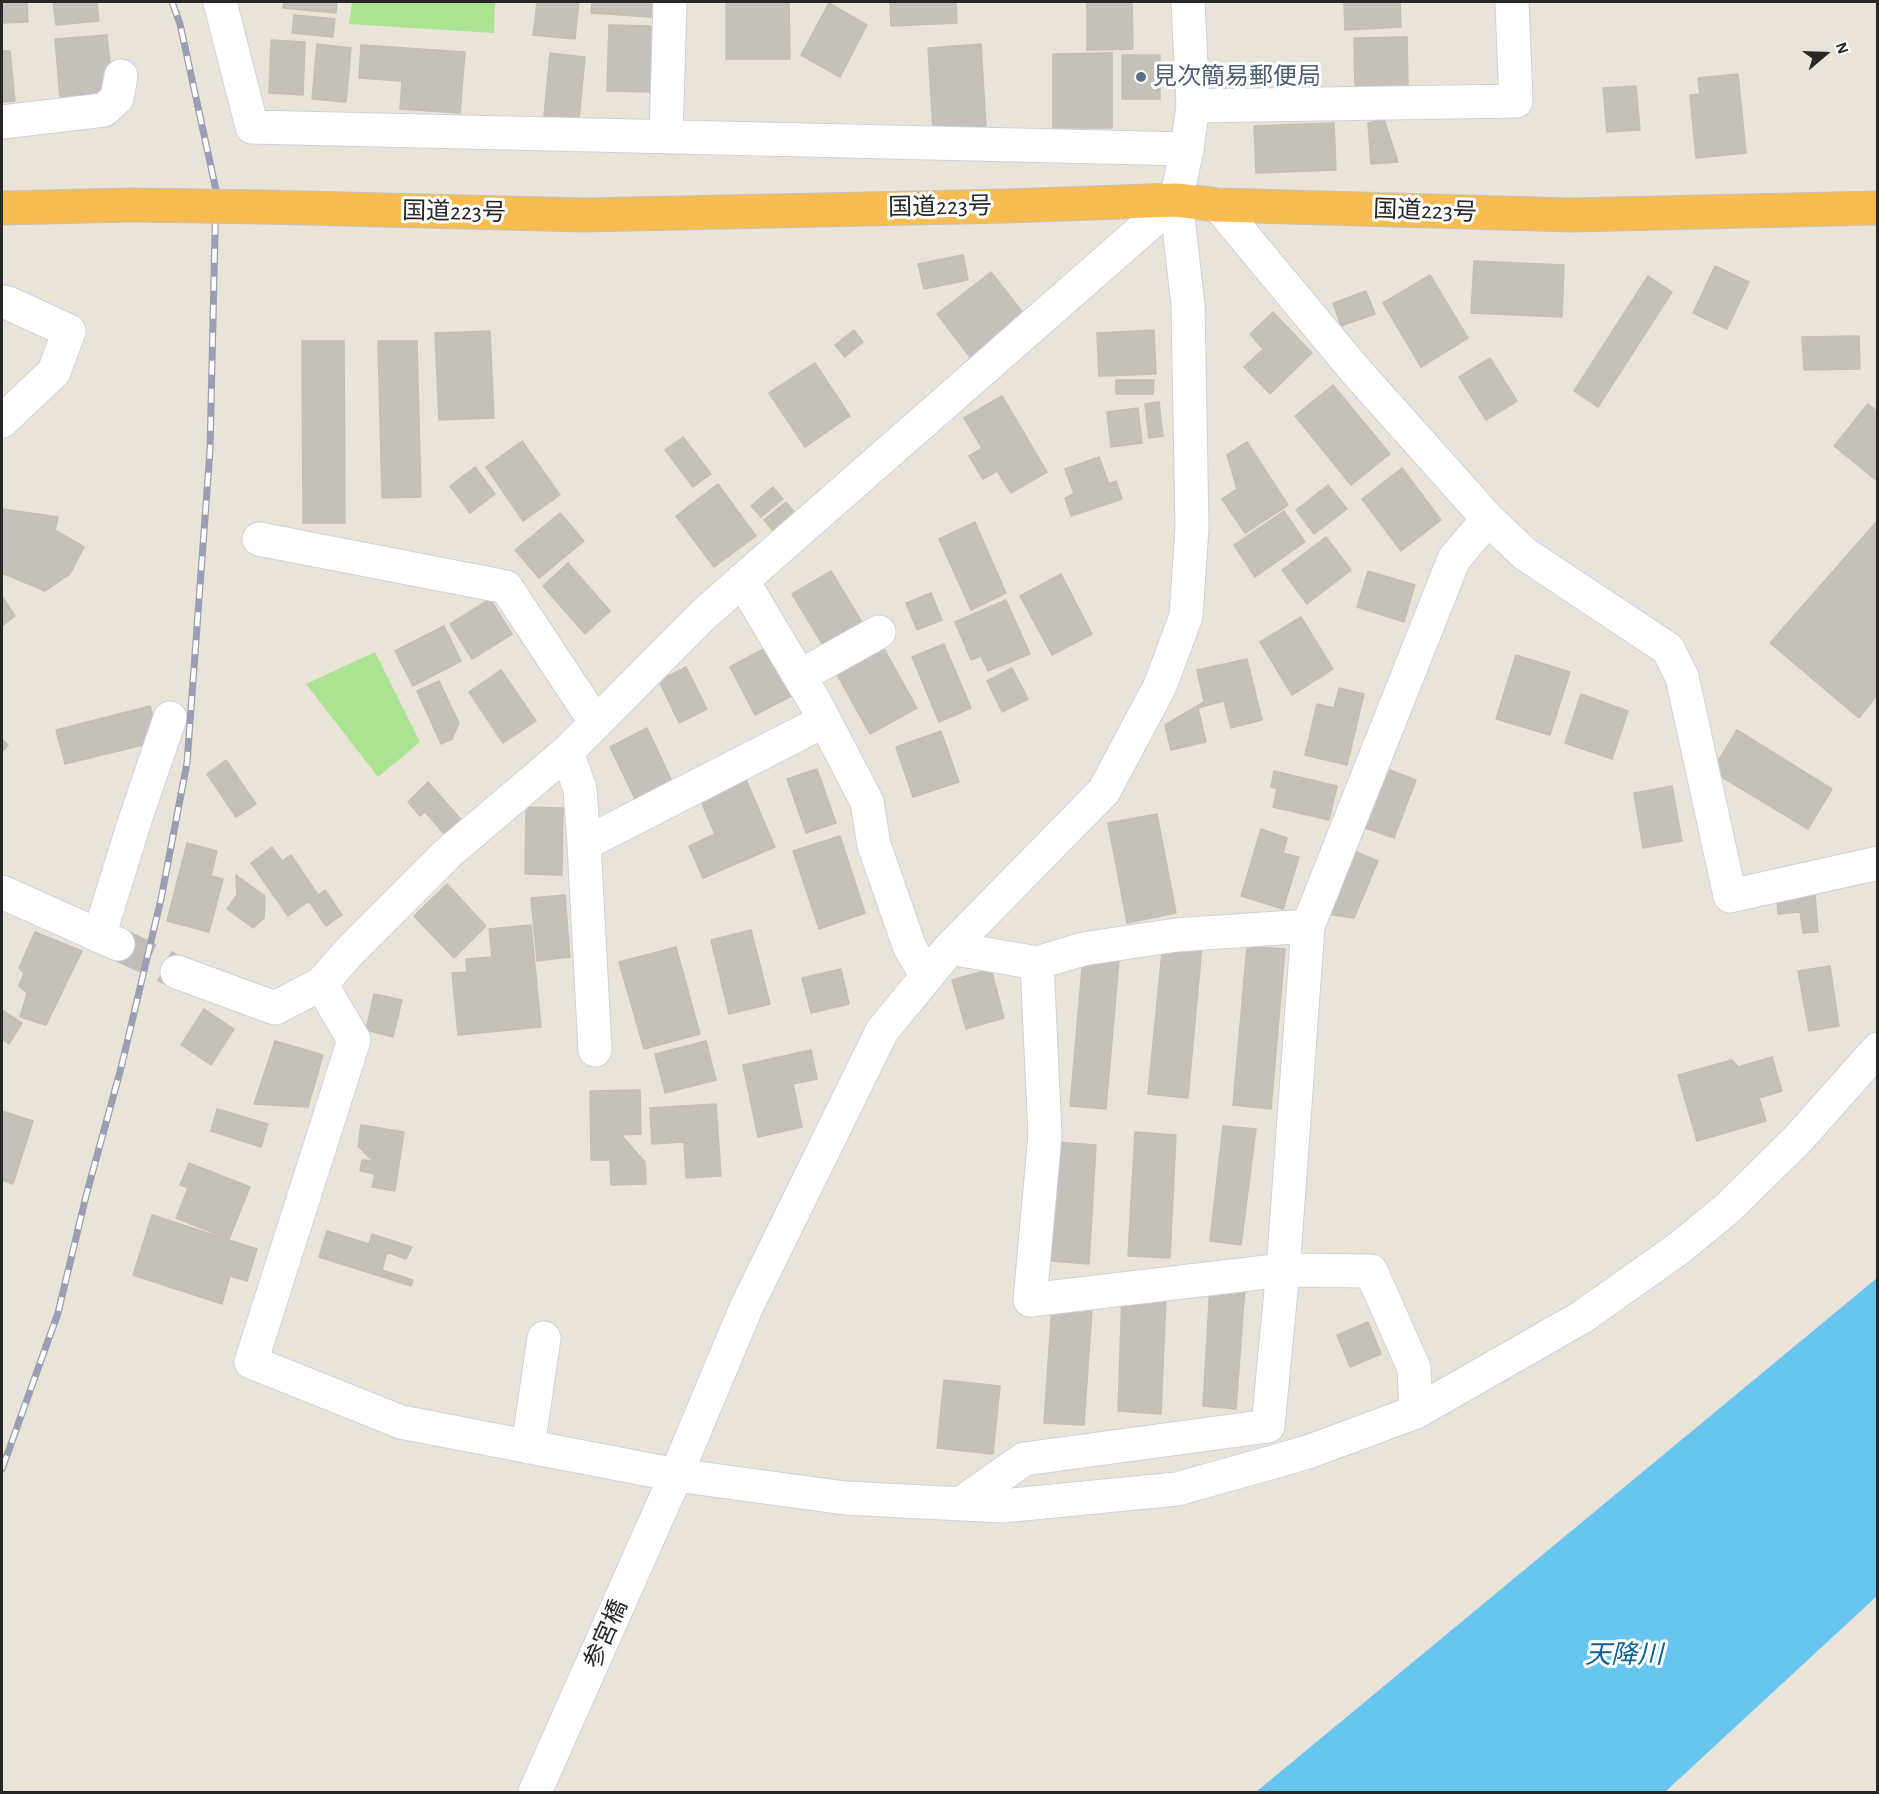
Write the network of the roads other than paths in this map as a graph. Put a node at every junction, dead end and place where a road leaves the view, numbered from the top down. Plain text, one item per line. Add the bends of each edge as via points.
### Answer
1 (220, 2) edge
2 (670, 2) edge
3 (1188, 2) edge
4 (1512, 2) edge
5 (121, 76) dead end
6 (1192, 106) junction
7 (2, 122) edge
8 (666, 137) junction
9 (1187, 149) junction
10 (1176, 200) junction
11 (1218, 205) junction
12 (2, 208) edge
13 (1878, 208) edge
14 (2, 302) edge
15 (2, 421) edge
16 (1488, 519) junction
17 (259, 539) dead end
18 (742, 580) junction
19 (879, 632) dead end
20 (800, 676) junction
21 (170, 718) dead end
22 (824, 721) junction
23 (596, 723) junction
24 (567, 752) junction
25 (584, 844) junction
26 (1878, 863) edge
27 (2, 892) edge
28 (1308, 927) junction
29 (950, 948) junction
30 (1037, 963) junction
31 (177, 972) tunnel mouth
32 (927, 976) junction
33 (321, 984) junction
34 (1878, 1049) edge
35 (595, 1050) dead end
36 (1283, 1270) junction
37 (544, 1338) dead end
38 (1416, 1412) junction
39 (528, 1447) junction
40 (676, 1475) junction
41 (960, 1504) junction
42 (535, 1792) edge

1 - 8 street via 252,127
2 - 8 street
3 - 6 street, 参宮橋
4 - 6 street via 1516,101
5 - 7 street via 117,98 104,110
6 - 9 street, 参宮橋
8 - 9 street
9 - 10 street, 参宮橋
10 - 11 highway, 国道223号
10 - 12 highway, 国道223号, bridge via 584,215 132,205
10 - 18 street
10 - 29 street, 参宮橋 via 1188,304 1192,528 1186,616 1160,686 1104,791
11 - 13 highway, 国道223号 via 1572,215
11 - 16 street via 1355,370
14 - 15 street via 69,332 54,372
16 - 26 street via 1525,554 1668,649 1682,677 1730,896
16 - 28 street via 1454,560
17 - 23 street via 506,587
18 - 20 street
18 - 23 street
19 - 20 street
20 - 22 street
21 - 27 street via 136,817 109,940
22 - 25 street
22 - 32 street via 867,802 874,845 906,938
23 - 24 street
24 - 25 street via 580,789
24 - 33 street via 448,853
25 - 35 street
28 - 30 street via 1176,935 1083,949
28 - 36 street
29 - 30 street
29 - 32 street, 参宮橋
30 - 36 street via 1045,1135 1030,1300
31 - 33 street via 275,1008
32 - 40 street, 参宮橋 via 882,1031 861,1072 746,1308
33 - 39 street via 354,1040 251,1362 401,1422
34 - 38 street via 1767,1171 1678,1249 1582,1317
36 - 38 street via 1371,1271 1414,1368
36 - 41 street via 1268,1426 1024,1459
37 - 39 street
38 - 41 street via 1305,1453 1177,1489 1002,1506
39 - 40 street
40 - 41 street via 845,1498
40 - 42 street, 参宮橋

